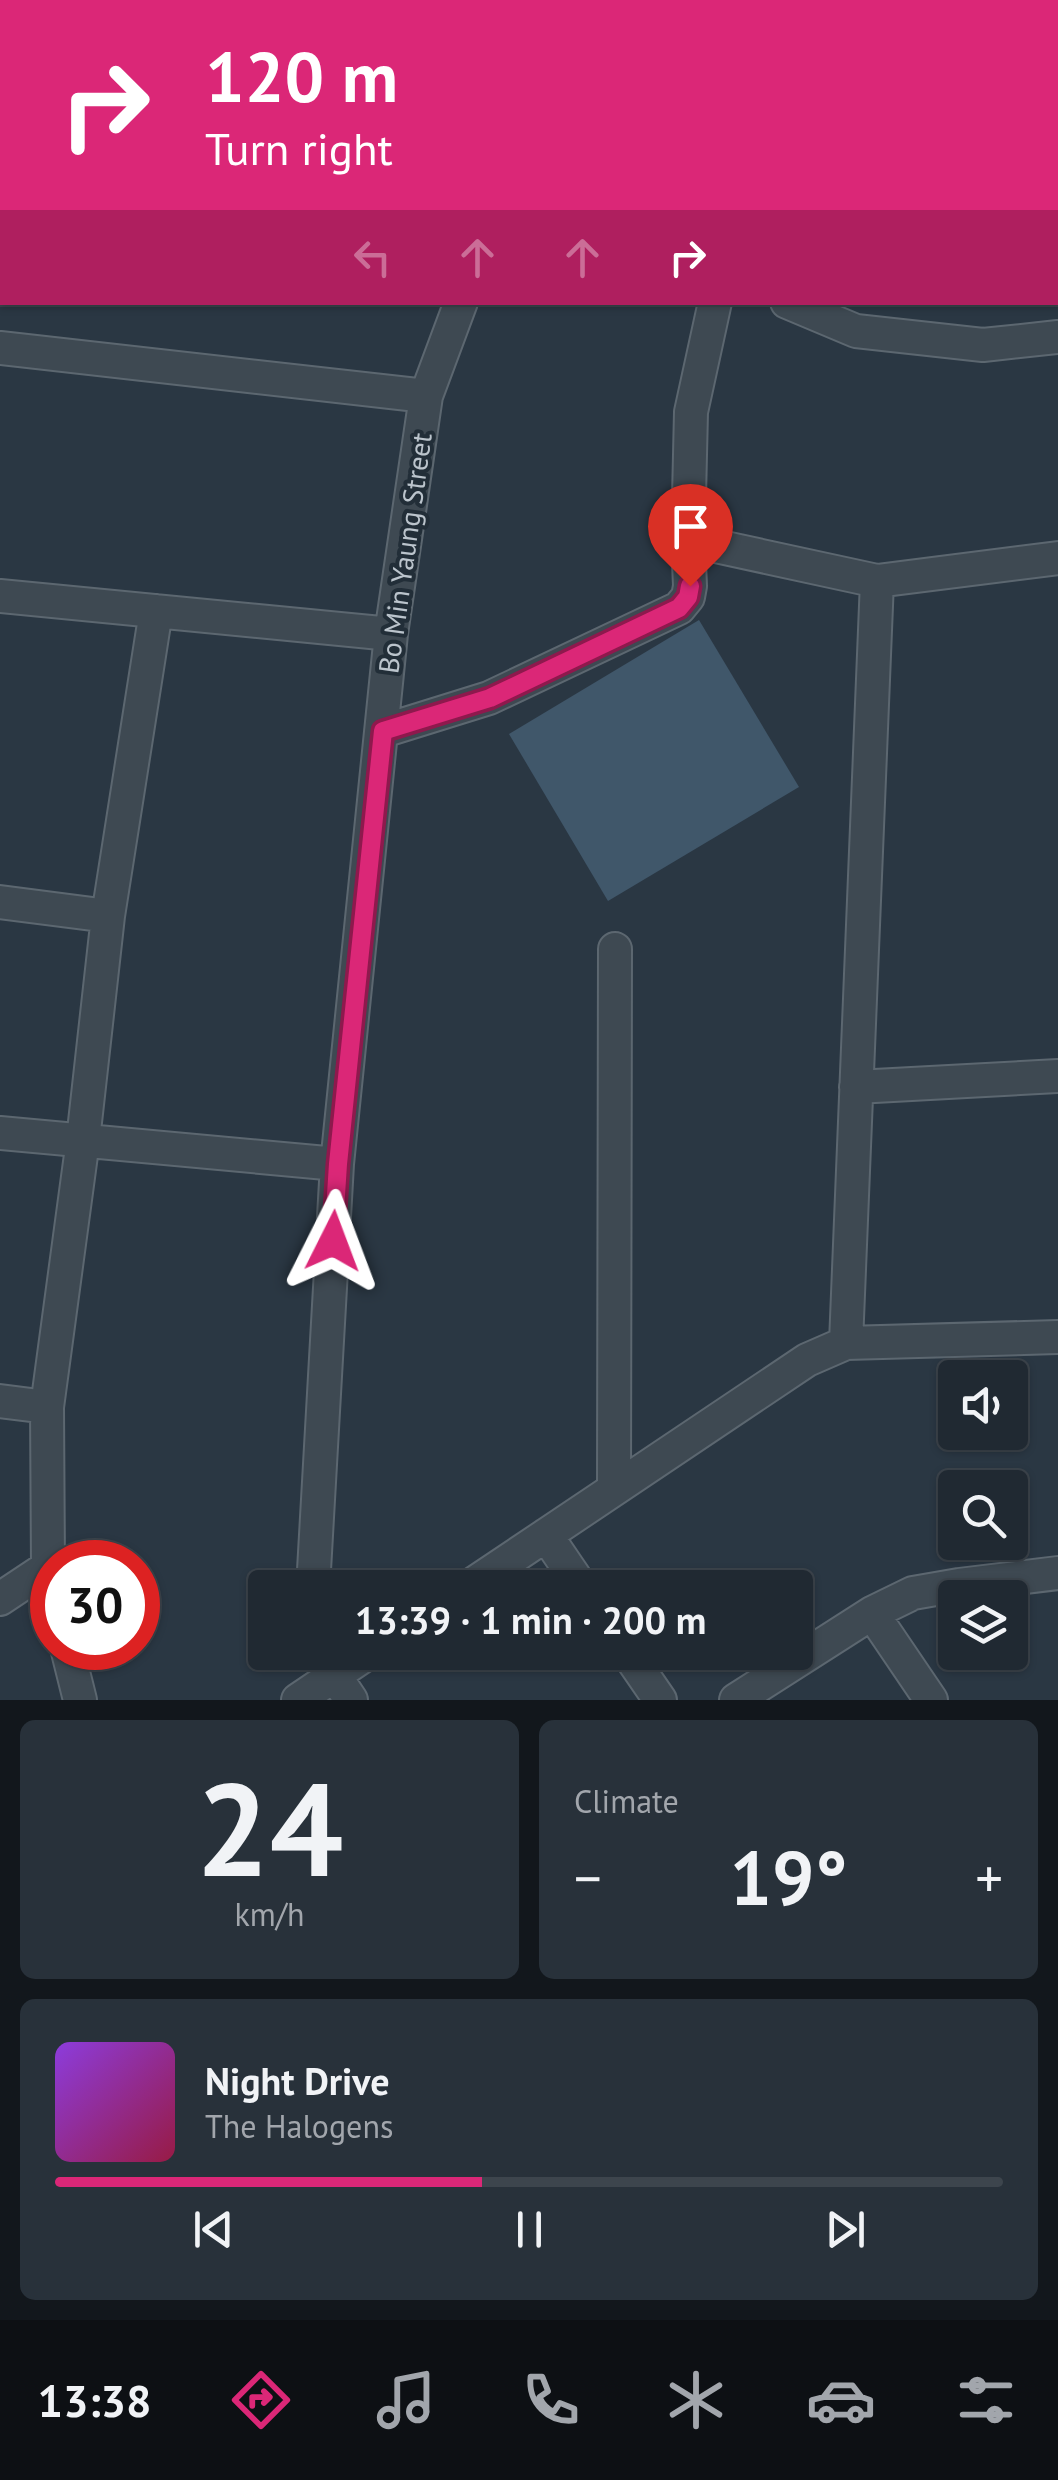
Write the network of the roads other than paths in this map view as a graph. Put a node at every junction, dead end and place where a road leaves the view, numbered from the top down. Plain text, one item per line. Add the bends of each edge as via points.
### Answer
1 (459, 305) edge
2 (713, 305) edge
3 (793, 305) edge
4 (1058, 337) edge
5 (0, 348) edge
6 (426, 396) junction
7 (688, 540) junction
8 (1058, 558) edge
9 (878, 581) junction
10 (0, 596) edge
11 (156, 611) junction
12 (391, 634) junction
13 (383, 731) junction
14 (0, 902) edge
15 (108, 916) junction
16 (615, 949) dead end
17 (1058, 1076) edge
18 (856, 1087) junction
19 (0, 1133) edge
20 (84, 1140) junction
21 (338, 1164) junction
22 (1058, 1337) edge
23 (846, 1343) junction
24 (0, 1401) edge
25 (47, 1406) junction
26 (614, 1489) junction
27 (546, 1535) junction
28 (49, 1540) edge
29 (314, 1570) edge
30 (493, 1570) edge
31 (570, 1570) edge
32 (1058, 1572) edge
33 (30, 1585) edge
34 (0, 1598) edge
35 (872, 1613) junction
36 (72, 1670) edge
37 (639, 1670) edge
38 (338, 1676) edge
39 (80, 1700) edge
40 (298, 1700) edge
41 (660, 1700) edge
42 (736, 1700) edge
43 (931, 1700) edge

1 - 6 street, Bo Min Yaung Street
2 - 7 street via 691,412
3 - 4 street via 856,332 983,344
5 - 6 street
6 - 12 street, Bo Min Yaung Street
7 - 9 street
7 - 13 street via 690,586 679,608 490,698
8 - 9 street
9 - 18 street
10 - 11 street
11 - 12 street
11 - 15 street
12 - 13 street, Bo Min Yaung Street
13 - 21 street, Bo Min Yaung Street
14 - 15 street
15 - 20 street
16 - 26 street
17 - 18 street
18 - 23 street
19 - 20 street
20 - 21 street
20 - 25 street
21 - 29 street, Bo Min Yaung Street
22 - 23 street
23 - 26 street via 807,1360
24 - 25 street
25 - 28 street
26 - 27 street
27 - 30 street
27 - 31 street
32 - 35 street via 913,1593
33 - 34 street
35 - 42 street
35 - 43 street
36 - 39 street
37 - 41 street
38 - 40 street

